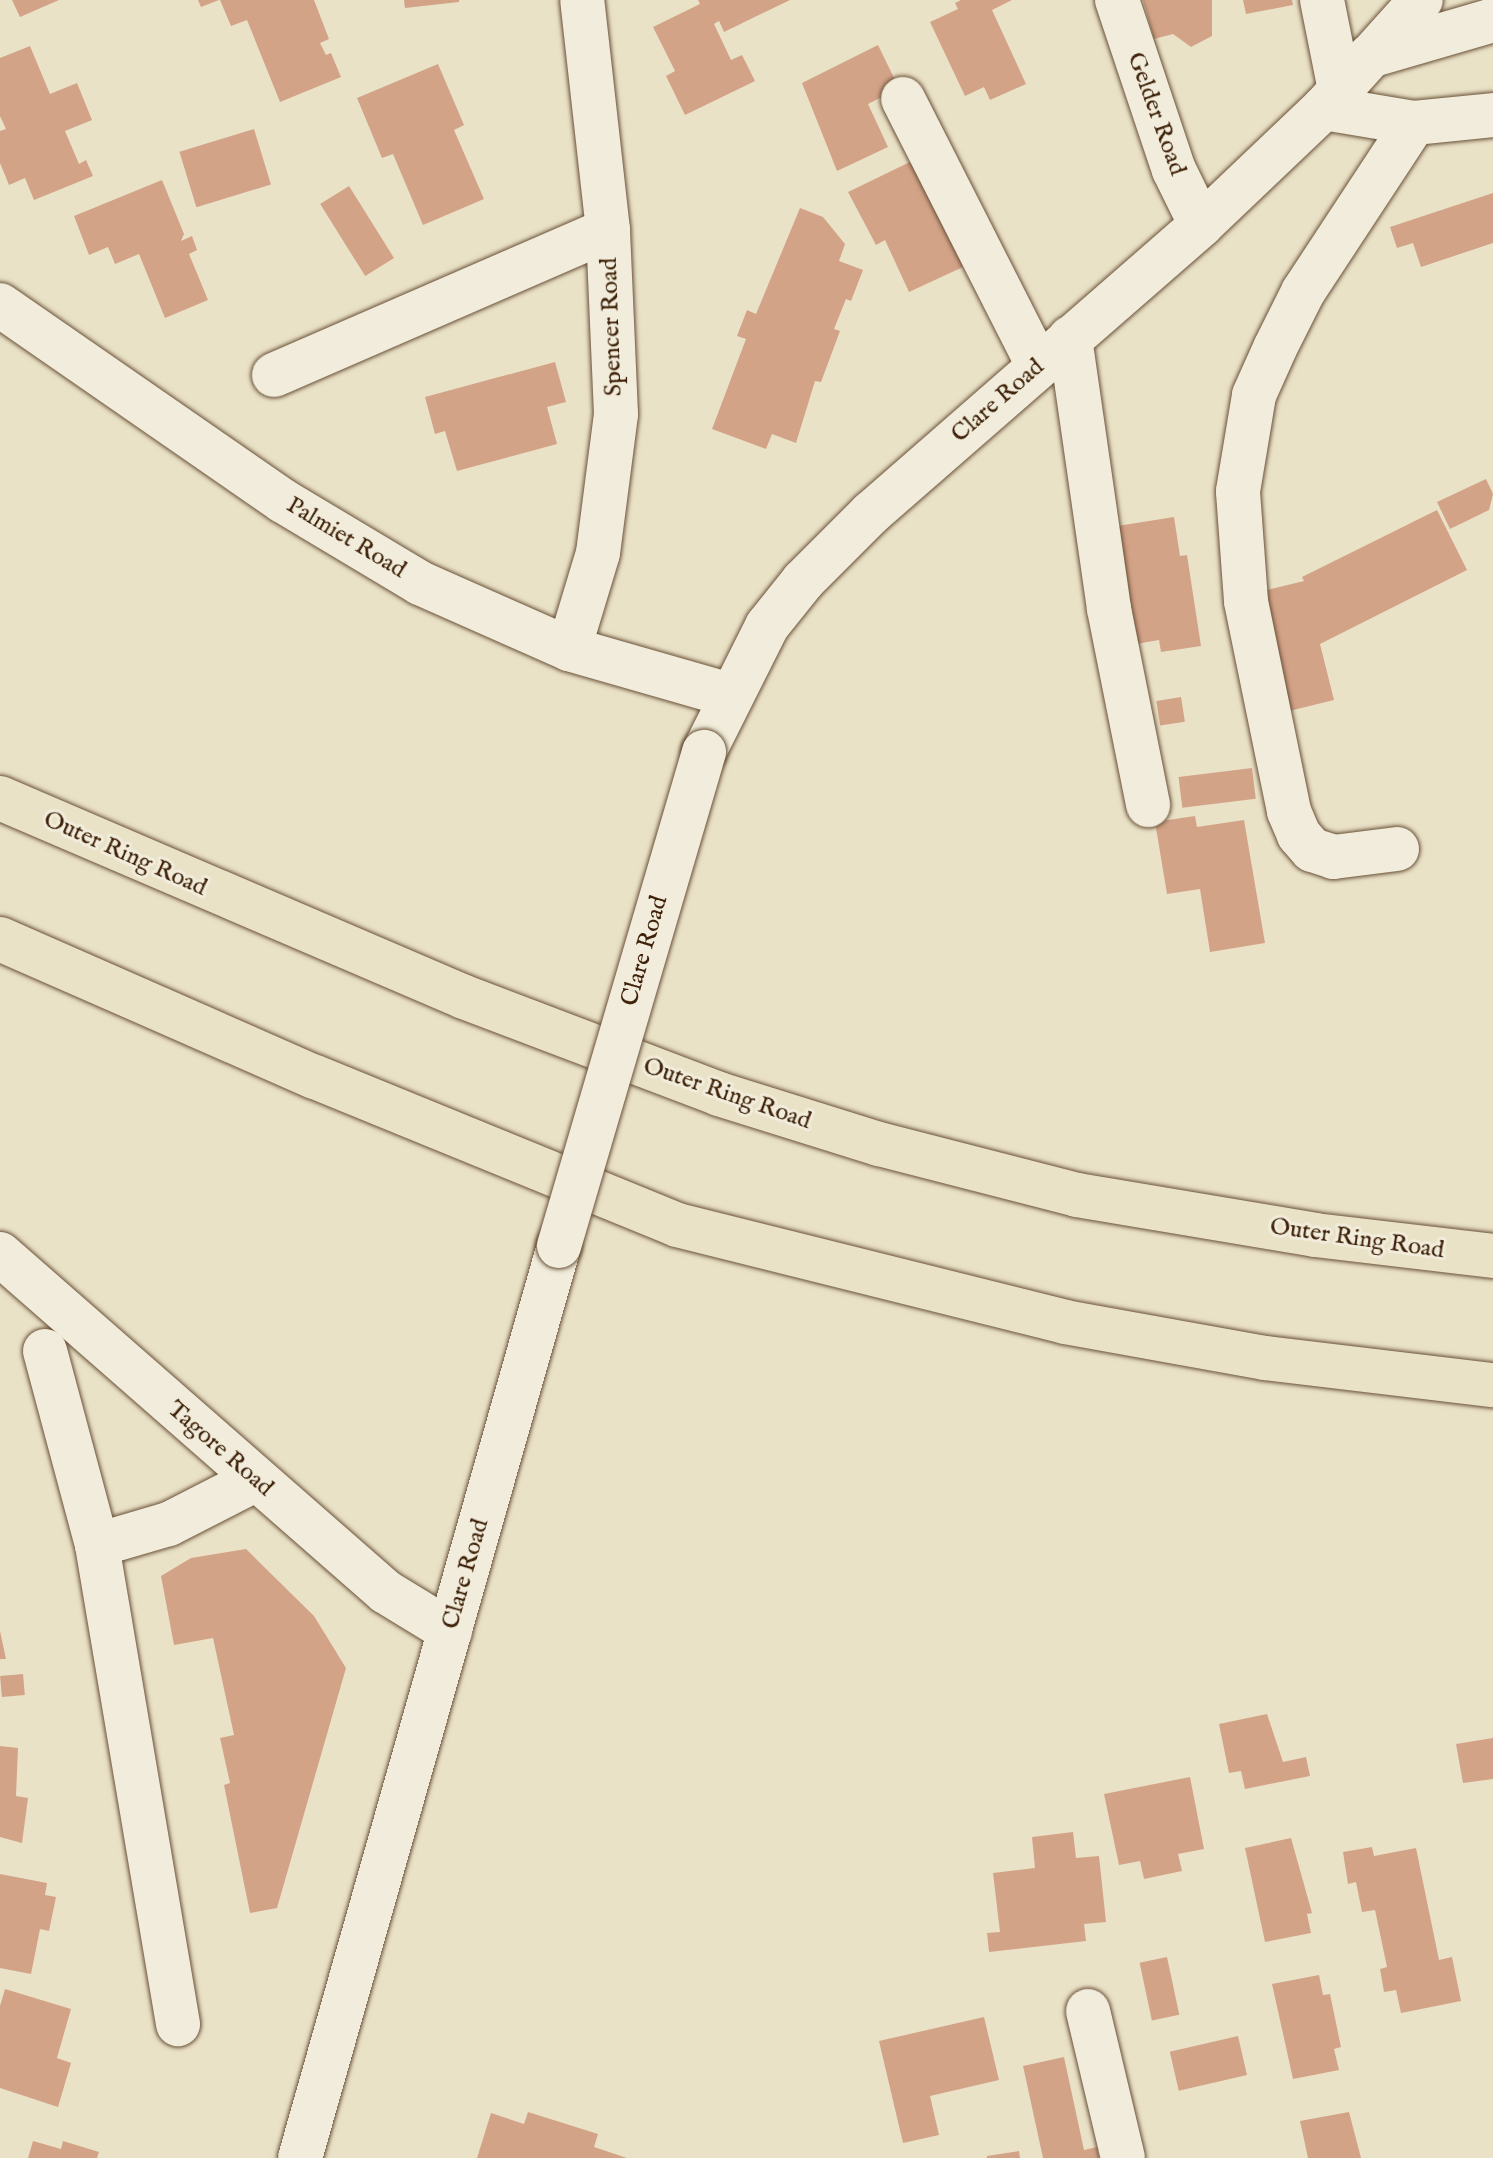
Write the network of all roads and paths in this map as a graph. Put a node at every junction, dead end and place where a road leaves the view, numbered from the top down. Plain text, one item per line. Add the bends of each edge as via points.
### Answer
1 (582, 0) edge
2 (1117, 0) edge
3 (1322, 0) edge
4 (1421, 0) edge
5 (1493, 20) edge
6 (1370, 56) junction
7 (903, 99) dead end
8 (1332, 99) junction
9 (1493, 115) edge
10 (1414, 123) junction
11 (1201, 225) junction
12 (608, 230) junction
13 (0, 305) edge
14 (1054, 351) junction
15 (274, 375) dead end
16 (569, 649) junction
17 (729, 695) junction
18 (0, 798) edge
19 (1148, 805) dead end
20 (1397, 849) dead end
21 (0, 939) edge
22 (0, 1254) edge
23 (1493, 1256) edge
24 (45, 1351) dead end
25 (1493, 1385) edge
26 (255, 1480) junction
27 (97, 1545) junction
28 (450, 1631) junction
29 (1088, 2011) dead end
30 (178, 2024) dead end
31 (300, 2158) edge
32 (1123, 2158) edge

1 - 12 street, Spencer Road
2 - 11 street, Gelder Road via 1170,158
3 - 8 street
4 - 6 street, Clare Road
5 - 6 street
6 - 8 street, Clare Road
7 - 14 street
8 - 10 street
8 - 11 street, Clare Road
9 - 10 street
10 - 20 street via 1311,279 1275,348 1254,395 1238,491 1246,601 1282,782 1299,835 1312,850 1334,857
11 - 14 street, Clare Road
12 - 15 street
12 - 16 street, Spencer Road via 616,414 610,486 586,601
13 - 16 street, Palmiet Road via 283,501 420,583
14 - 17 street, Clare Road via 871,513 803,581 767,626
14 - 19 street
16 - 17 street, Palmiet Road
17 - 28 street, Clare Road, bridge via 704,752
18 - 23 highway, Outer Ring Road via 450,992 719,1094 864,1140 1077,1195 1315,1235
21 - 25 highway via 315,1077 677,1225 1065,1322 1265,1358
22 - 26 street, Tagore Road
24 - 27 street
26 - 27 street via 169,1524
26 - 28 street, Tagore Road via 386,1592
27 - 30 street
28 - 31 street, Clare Road
29 - 32 street

